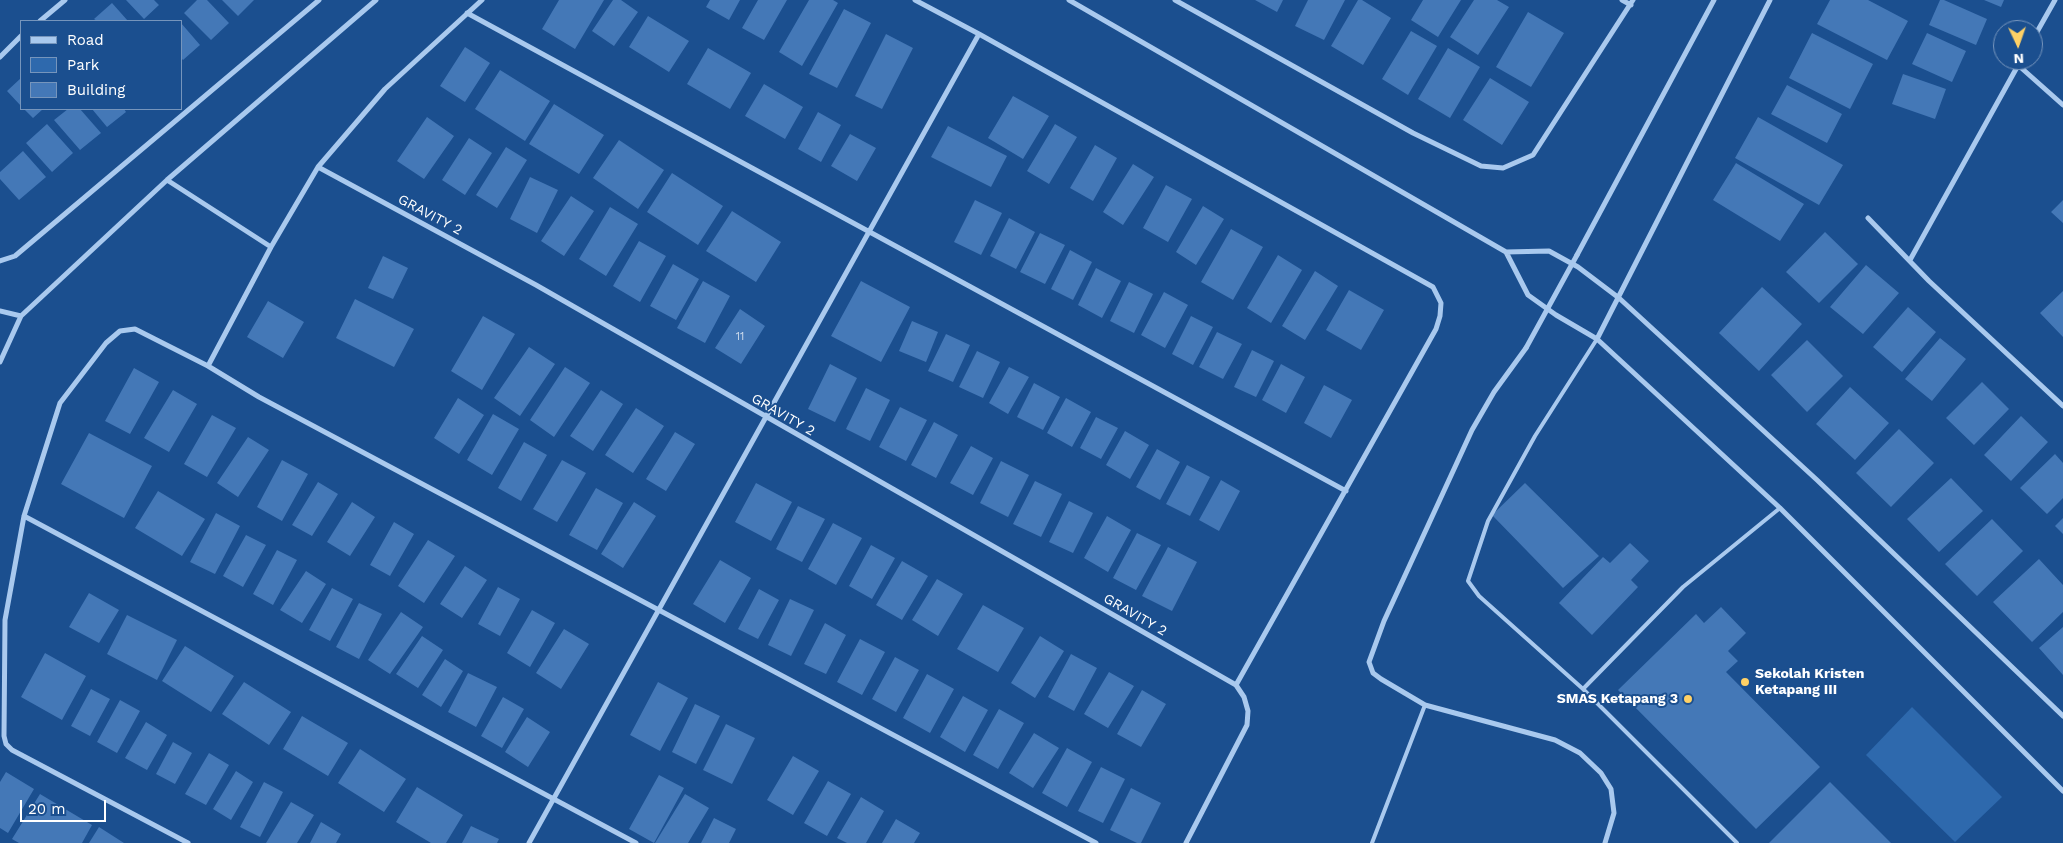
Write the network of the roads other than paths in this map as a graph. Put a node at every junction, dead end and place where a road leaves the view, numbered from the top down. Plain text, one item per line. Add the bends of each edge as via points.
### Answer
1 (65, 0) edge
2 (319, 0) edge
3 (376, 0) edge
4 (482, 0) edge
5 (915, 0) edge
6 (1069, 0) edge
7 (1175, 0) edge
8 (1622, 0) edge
9 (1714, 0) edge
10 (1770, 0) edge
11 (2055, 0) edge
12 (1632, 2) edge
13 (467, 13) junction
14 (41, 20) edge
15 (2043, 21) edge
16 (979, 34) junction
17 (20, 37) edge
18 (0, 57) edge
19 (2016, 70) edge
20 (2028, 70) edge
21 (2063, 105) edge
22 (318, 167) junction
23 (167, 180) junction
24 (1868, 218) dead end
25 (868, 232) junction
26 (271, 247) junction
27 (1506, 252) junction
28 (1910, 260) junction
29 (0, 261) edge
30 (1619, 298) junction
31 (0, 311) edge
32 (21, 316) junction
33 (1597, 339) junction
34 (0, 362) edge
35 (208, 366) junction
36 (2063, 406) edge
37 (765, 418) junction
38 (1346, 491) junction
39 (1780, 508) junction
40 (24, 516) junction
41 (659, 609) junction
42 (1236, 685) junction
43 (1583, 689) junction
44 (1425, 705) junction
45 (2063, 716) edge
46 (2063, 791) edge
47 (554, 798) junction
48 (188, 843) edge
49 (530, 843) edge
50 (636, 843) edge
51 (1096, 843) edge
52 (1186, 843) edge
53 (1372, 843) edge
54 (1605, 843) edge
55 (1736, 843) edge

1 - 14 street
2 - 29 street via 15,256
3 - 23 street
4 - 13 street
5 - 16 street
6 - 27 street
7 - 12 street via 1413,134 1481,166 1503,168 1533,155
8 - 12 street
9 - 44 street, bridge via 1526,348 1494,392 1472,430 1384,621 1369,662 1373,673
10 - 30 street
11 - 15 street
13 - 22 street via 385,90
13 - 25 street
16 - 25 street
16 - 38 street via 1433,287 1441,303 1436,329
17 - 18 street
19 - 28 street
20 - 21 street
22 - 26 street
22 - 37 street, GRAVITY 2 via 536,286
23 - 26 street
23 - 32 street
24 - 28 street
25 - 37 street
25 - 38 street
26 - 35 street
27 - 30 street via 1549,251
27 - 33 street via 1528,295
28 - 36 street
30 - 33 street
30 - 45 street via 1817,480
31 - 32 street
32 - 34 street
33 - 39 street
33 - 43 lane via 1535,436 1488,521 1468,581 1478,596
35 - 40 street via 135,329 120,330 106,343 60,403
35 - 41 street via 259,397
37 - 41 street
37 - 42 street, GRAVITY 2
38 - 42 street
39 - 43 lane via 1683,587
39 - 46 street
40 - 47 street
40 - 48 street via 5,620 6,744
41 - 47 street
41 - 51 street
42 - 52 street via 1248,711 1246,724
43 - 55 lane
44 - 53 lane
44 - 54 street via 1554,740 1580,753 1601,772 1611,789 1614,813
47 - 49 street
47 - 50 street

